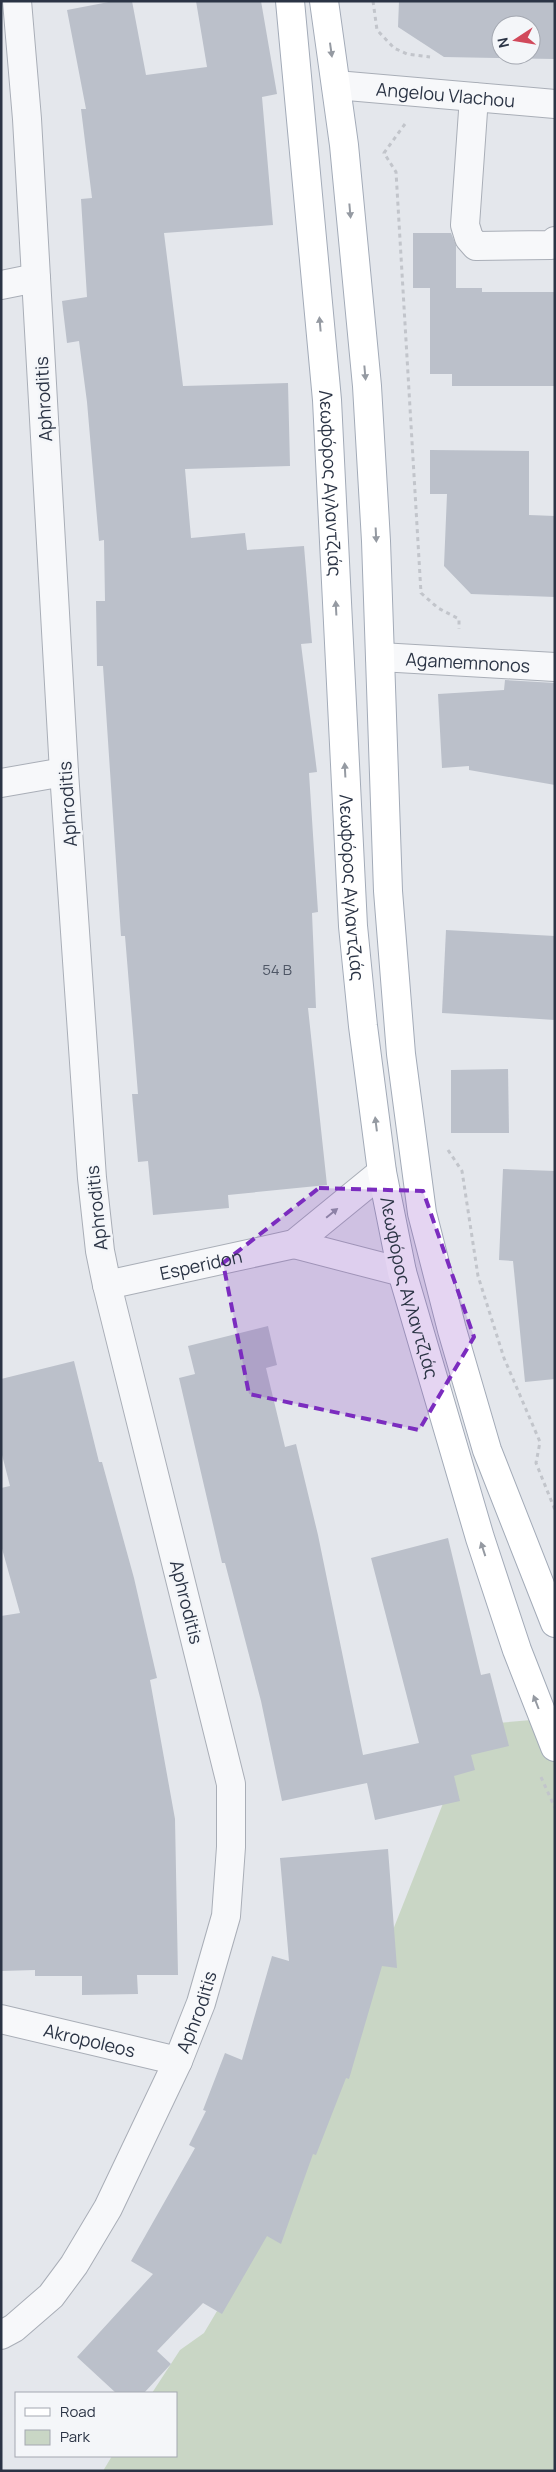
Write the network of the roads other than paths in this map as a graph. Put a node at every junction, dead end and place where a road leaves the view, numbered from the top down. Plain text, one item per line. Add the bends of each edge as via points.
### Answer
1 (16, 1) edge
2 (290, 1) edge
3 (324, 1) edge
4 (336, 85) junction
5 (474, 97) junction
6 (555, 104) edge
7 (555, 241) edge
8 (36, 278) junction
9 (1, 285) edge
10 (380, 656) junction
11 (555, 667) edge
12 (64, 772) junction
13 (1, 783) edge
14 (382, 1172) junction
15 (294, 1244) junction
16 (402, 1272) junction
17 (107, 1286) junction
18 (555, 1623) edge
19 (555, 1747) edge
20 (1, 2020) edge
21 (178, 2061) junction
22 (1, 2335) edge

1 - 8 street, Aphroditis
14 -> 2 main road, Λεωφόρος Αγλαντζιάς via 353,926 327,400
3 -> 4 main road, Λεωφόρος Αγλαντζιάς
4 - 5 street, Angelou Vlachou
4 -> 10 main road, Λεωφόρος Αγλαντζιάς via 367,386
5 - 6 street, Angelou Vlachou
5 - 7 street via 465,225 469,238 476,246 551,245
8 - 9 street
8 - 12 street, Aphroditis
10 - 11 street, Agamemnonos
10 - 18 main road, Λεωφόρος Αγλαντζιάς via 388,891 400,1054 422,1213 487,1450
12 - 13 street
12 - 17 street, Aphroditis via 92,1178
15 -> 14 street, Esperidon
14 - 16 main road, Λεωφόρος Αγλαντζιάς
15 - 16 street, Esperidon
15 - 17 street, Esperidon
19 -> 16 main road, Λεωφόρος Αγλαντζιάς via 516,1650
17 - 21 street, Aphroditis via 231,1784 232,1847 226,1916 202,2003
20 - 21 street, Akropoleos
21 - 22 street, Aphroditis via 108,2208 74,2265 51,2296

